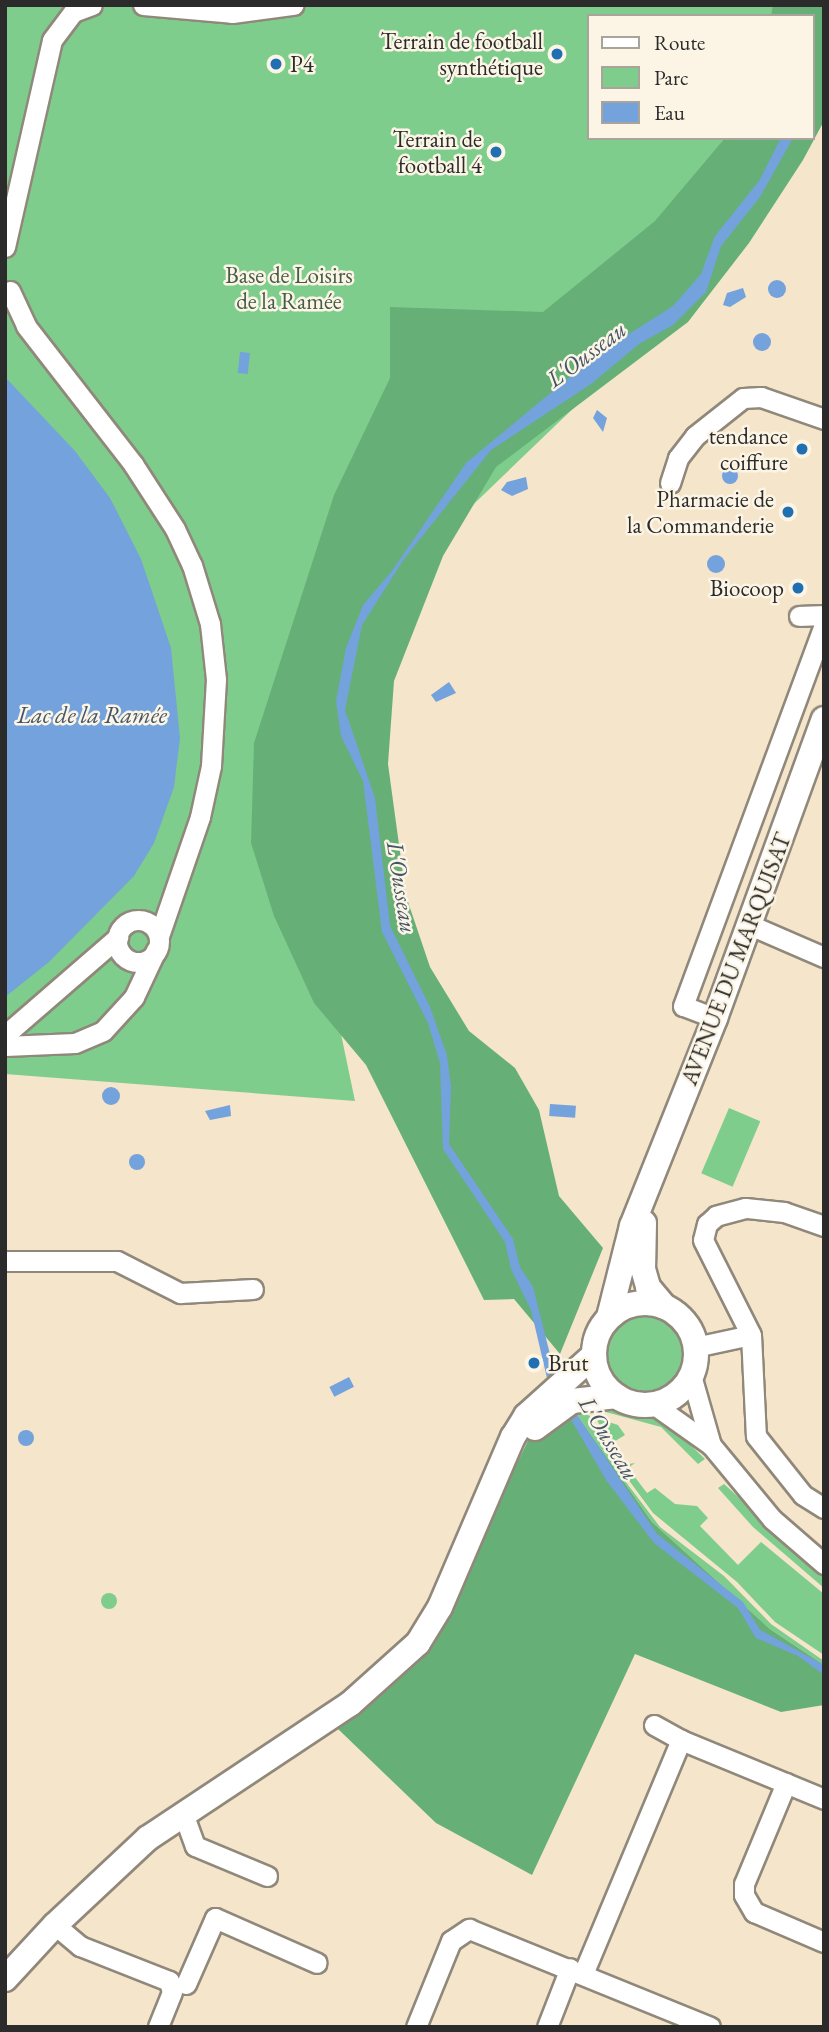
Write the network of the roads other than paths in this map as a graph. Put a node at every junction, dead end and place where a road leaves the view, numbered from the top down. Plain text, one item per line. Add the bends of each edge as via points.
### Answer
1 (92, 5) edge
2 (144, 5) edge
3 (293, 5) edge
4 (5, 231) edge
5 (5, 247) edge
6 (7, 289) edge
7 (5, 316) edge
8 (26, 326) junction
9 (824, 419) edge
10 (670, 483) dead end
11 (824, 615) edge
12 (799, 616) dead end
13 (824, 625) edge
14 (824, 719) edge
15 (174, 894) junction
16 (137, 919) junction
17 (750, 925) junction
18 (118, 937) junction
19 (157, 943) junction
20 (824, 957) edge
21 (716, 1018) junction
22 (5, 1035) edge
23 (5, 1046) edge
24 (646, 1199) junction
25 (824, 1227) edge
26 (5, 1261) edge
27 (253, 1289) dead end
28 (665, 1307) junction
29 (610, 1317) junction
30 (751, 1335) junction
31 (695, 1347) junction
32 (594, 1355) junction
33 (691, 1375) junction
34 (562, 1395) junction
35 (617, 1396) junction
36 (653, 1404) junction
37 (711, 1445) junction
38 (824, 1507) edge
39 (824, 1564) edge
40 (654, 1724) dead end
41 (681, 1740) junction
42 (786, 1783) junction
43 (824, 1798) edge
44 (183, 1813) junction
45 (267, 1876) dead end
46 (55, 1924) junction
47 (824, 1942) edge
48 (317, 1963) dead end
49 (577, 1971) junction
50 (5, 1979) edge
51 (179, 1986) junction
52 (158, 2027) edge
53 (416, 2027) edge
54 (547, 2027) edge
55 (710, 2027) edge

1 - 4 street via 73,12 52,40
2 - 3 street via 232,13
4 - 5 street
6 - 8 street
7 - 8 street
8 - 15 street via 160,504 192,565 210,624 216,679 215,739 200,817
9 - 10 street via 761,397 743,398 695,436 678,458
11 - 12 street
13 - 21 street via 683,1006
14 - 17 main road, AVENUE DU MARQUISAT
15 - 16 street
15 - 19 street
16 - 18 street
16 - 19 street via 152,921
17 - 20 street
17 - 21 main road, AVENUE DU MARQUISAT
18 - 19 street via 117,951 132,963
18 - 22 street
19 - 23 street via 134,997 103,1031 75,1043
21 - 24 main road, AVENUE DU MARQUISAT
24 - 28 main road, AVENUE DU MARQUISAT via 643,1269 648,1287
24 - 29 main road, AVENUE DU MARQUISAT via 632,1226
25 - 30 street via 761,1208 729,1210 707,1224 702,1240 706,1251 739,1305
26 - 27 street via 117,1261 180,1293
28 - 29 main road via 636,1304
28 - 31 main road via 685,1323
29 - 32 main road via 595,1341
30 - 31 street
30 - 38 street via 756,1436 803,1495
31 - 33 main road
32 - 34 main road
32 - 35 main road via 601,1381
33 - 36 main road via 675,1394
33 - 37 street
34 - 35 main road
34 - 44 main road via 509,1452 440,1607 418,1643 350,1704
35 - 36 main road
36 - 37 street
37 - 39 street via 772,1519
40 - 41 street
41 - 42 street
41 - 49 street
42 - 43 street
42 - 47 street via 744,1884 744,1895 754,1912
44 - 45 street via 195,1846
44 - 46 main road via 148,1838
46 - 50 main road
46 - 51 street via 79,1946 122,1968
48 - 51 street via 215,1918
49 - 53 street via 477,1930 461,1931 451,1941
49 - 54 street
49 - 55 street
51 - 52 street

